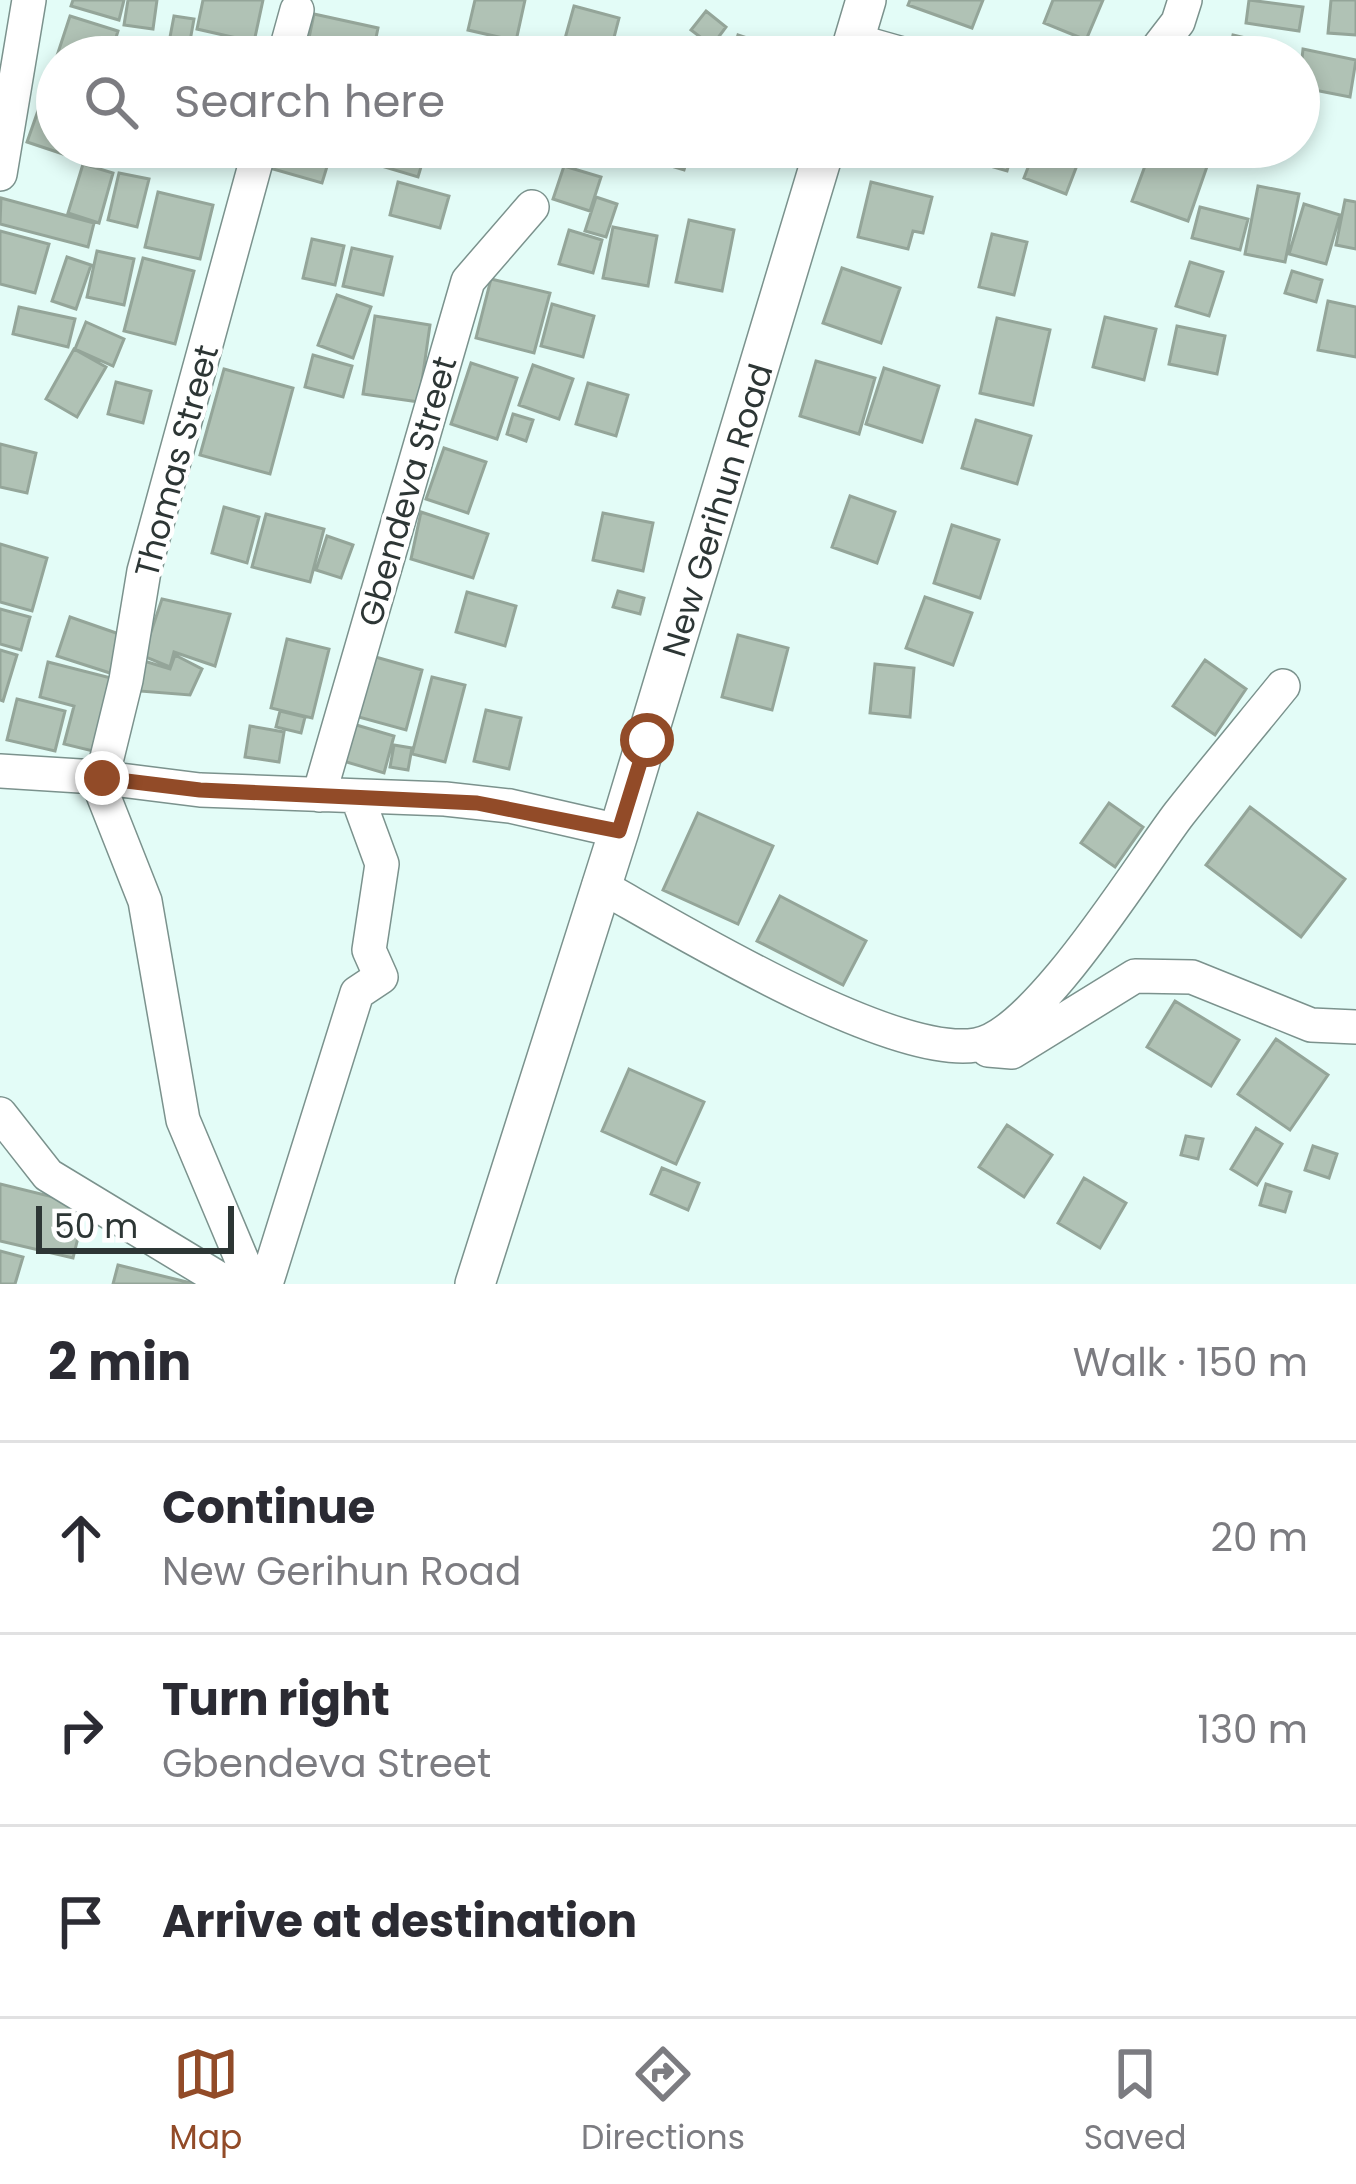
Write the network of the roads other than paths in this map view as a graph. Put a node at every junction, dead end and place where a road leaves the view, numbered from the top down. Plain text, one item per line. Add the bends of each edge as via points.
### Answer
1 (29, 0) edge
2 (866, 0) edge
3 (1185, 0) edge
4 (297, 10) dead end
5 (290, 36) edge
6 (855, 36) edge
7 (1167, 36) edge
8 (254, 168) edge
9 (819, 168) edge
10 (0, 174) edge
11 (532, 207) dead end
12 (1283, 686) dead end
13 (0, 771) edge
14 (99, 778) junction
15 (320, 795) junction
16 (357, 796) junction
17 (619, 831) junction
18 (599, 885) junction
19 (1356, 1027) edge
20 (944, 1046) junction
21 (0, 1114) edge
22 (228, 1284) edge
23 (252, 1284) edge
24 (266, 1284) edge
25 (475, 1284) edge

1 - 10 street
2 - 6 street
3 - 7 street
4 - 5 street
8 - 14 street, Thomas Street via 145,571 127,680
9 - 17 street, New Gerihun Road
11 - 15 street, Gbendeva Street via 468,280
12 - 20 street via 1084,950 1010,1028 980,1045
13 - 14 street
14 - 15 street
14 - 23 street via 145,901 183,1120
15 - 16 street
16 - 17 street via 510,806
16 - 24 street via 382,864 369,950 381,977 357,993
17 - 18 street, New Gerihun Road
18 - 20 street via 753,970
18 - 25 street, New Gerihun Road
19 - 20 street via 1311,1025 1192,977 1135,976 1012,1052
21 - 22 street via 48,1175

